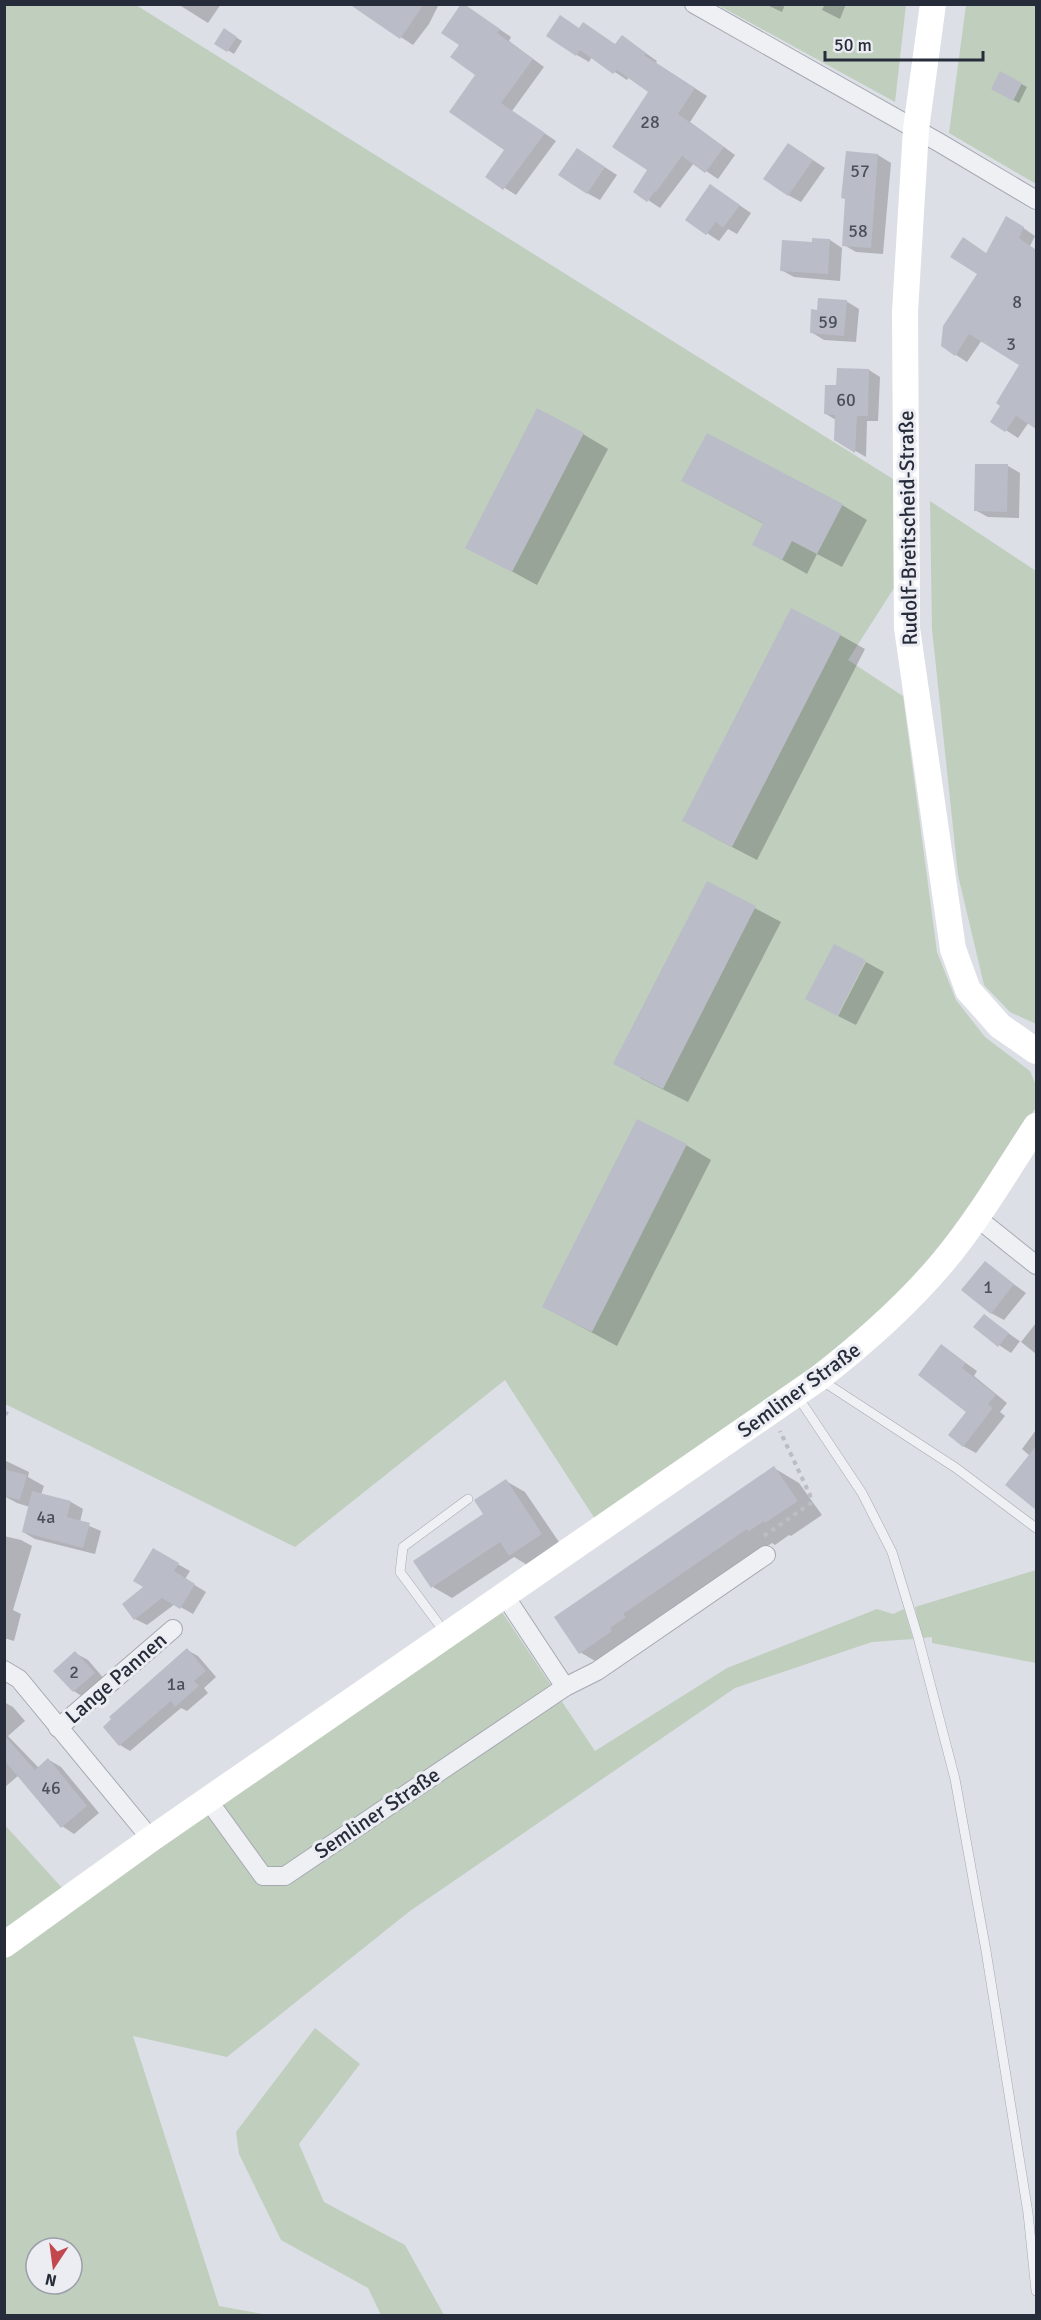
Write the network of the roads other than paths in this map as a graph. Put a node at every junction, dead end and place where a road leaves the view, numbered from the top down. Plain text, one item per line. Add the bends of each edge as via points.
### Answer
1 (694, 4) edge
2 (933, 4) edge
3 (916, 129) junction
4 (1036, 200) edge
5 (1036, 1051) edge
6 (1036, 1126) edge
7 (976, 1218) junction
8 (1036, 1265) edge
9 (819, 1378) junction
10 (796, 1394) junction
11 (468, 1500) dead end
12 (1036, 1528) edge
13 (761, 1548) road end
14 (511, 1605) junction
15 (173, 1629) dead end
16 (447, 1636) junction
17 (4, 1670) edge
18 (565, 1687) junction
19 (58, 1728) junction
20 (208, 1800) junction
21 (151, 1839) junction
22 (4, 1945) edge
23 (1036, 2291) edge

1 - 3 street
2 - 3 street, Rudolf-Breitscheid-Straße
3 - 4 street
3 - 5 street, Rudolf-Breitscheid-Straße via 905,312 907,628 953,949 968,990 1000,1026
6 - 7 street, Semliner Straße
7 - 8 street
7 - 9 street, Semliner Straße via 905,1304
9 - 10 street, Semliner Straße
9 - 12 lane via 956,1468
10 - 14 street, Semliner Straße
10 - 23 lane via 862,1493 892,1551 918,1637 957,1791 986,1951 1026,2202
11 - 16 lane via 403,1547 400,1572
13 - 18 street, Semliner Straße via 597,1671
14 - 16 street, Semliner Straße
14 - 18 street
15 - 19 street, Lange Pannen
16 - 20 street, Semliner Straße
17 - 19 street, Lange Pannen via 19,1679
18 - 20 street, Semliner Straße via 285,1876 263,1876
19 - 21 street, Lange Pannen
20 - 21 street, Semliner Straße
21 - 22 street, Semliner Straße

